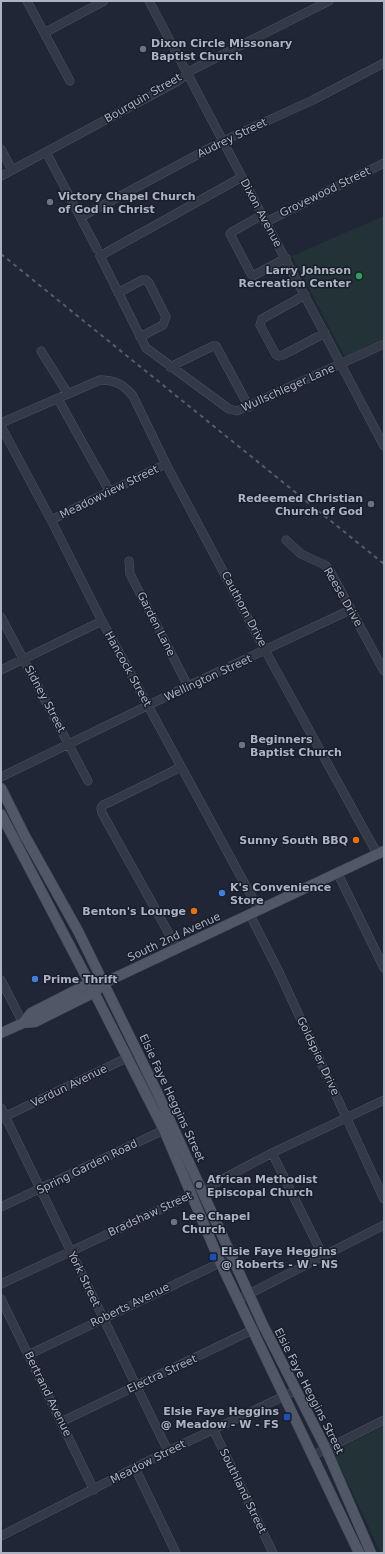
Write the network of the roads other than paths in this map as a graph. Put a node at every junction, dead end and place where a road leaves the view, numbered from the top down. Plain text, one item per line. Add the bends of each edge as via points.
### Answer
1 (28, 1) edge
2 (104, 1) edge
3 (149, 1) edge
4 (329, 1) edge
5 (44, 33) junction
6 (384, 63) edge
7 (187, 73) junction
8 (70, 81) dead end
9 (223, 141) junction
10 (1, 149) edge
11 (46, 152) junction
12 (384, 163) edge
13 (12, 170) junction
14 (1, 176) edge
15 (242, 177) junction
16 (81, 217) junction
17 (264, 218) junction
18 (98, 252) junction
19 (286, 258) junction
20 (118, 293) junction
21 (305, 295) junction
22 (325, 333) junction
23 (140, 337) junction
24 (384, 344) edge
25 (41, 352) dead end
26 (342, 364) junction
27 (170, 367) junction
28 (68, 394) junction
29 (58, 399) junction
30 (249, 407) junction
31 (1, 424) edge
32 (384, 446) edge
33 (166, 464) junction
34 (110, 492) junction
35 (51, 520) junction
36 (286, 540) dead end
37 (129, 561) dead end
38 (350, 610) junction
39 (1, 617) edge
40 (102, 621) junction
41 (265, 650) junction
42 (23, 659) junction
43 (1, 670) edge
44 (384, 671) edge
45 (188, 686) junction
46 (148, 706) junction
47 (69, 743) junction
48 (181, 767) junction
49 (1, 777) edge
50 (88, 781) dead end
51 (1, 788) edge
52 (1, 814) edge
53 (381, 852) edge
54 (337, 872) junction
55 (259, 910) junction
56 (250, 915) junction
57 (78, 931) junction
58 (67, 938) junction
59 (177, 948) junction
60 (384, 968) edge
61 (1, 980) edge
62 (104, 983) junction
63 (92, 988) junction
64 (23, 1023) junction
65 (1, 1033) edge
66 (133, 1055) junction
67 (384, 1100) edge
68 (1, 1108) edge
69 (346, 1117) junction
70 (3, 1118) edge
71 (168, 1128) junction
72 (272, 1153) junction
73 (40, 1189) junction
74 (202, 1190) junction
75 (192, 1194) junction
76 (384, 1199) edge
77 (1, 1207) edge
78 (384, 1225) edge
79 (70, 1250) junction
80 (323, 1256) junction
81 (232, 1257) junction
82 (220, 1262) junction
83 (1, 1284) edge
84 (250, 1294) junction
85 (1, 1299) edge
86 (237, 1300) junction
87 (103, 1318) junction
88 (263, 1325) junction
89 (252, 1331) junction
90 (28, 1355) junction
91 (136, 1386) junction
92 (297, 1390) junction
93 (283, 1395) junction
94 (384, 1420) edge
95 (61, 1422) junction
96 (213, 1429) junction
97 (326, 1449) junction
98 (168, 1451) junction
99 (312, 1456) junction
100 (135, 1468) junction
101 (94, 1490) junction
102 (1, 1536) edge
103 (176, 1553) edge
104 (274, 1553) edge
105 (359, 1553) edge
106 (372, 1553) edge

1 - 5 street
2 - 5 street
3 - 7 street, Dixon Avenue
4 - 7 street, Bourquin Street
5 - 8 street
6 - 9 street, Audrey Street via 313,100
7 - 9 street, Dixon Avenue
7 - 11 street, Bourquin Street via 178,81
9 - 15 street, Dixon Avenue
9 - 16 street, Audrey Street
10 - 13 street
11 - 13 street, Bourquin Street
11 - 16 street, Wullschleger Lane
12 - 17 street, Grovewood Street
13 - 14 street, Bourquin Street
15 - 17 street, Dixon Avenue
15 - 18 street
16 - 18 street, Wullschleger Lane
17 - 19 street, Dixon Avenue
17 - 19 street, Grovewood Street via 230,234 251,274 253,276
18 - 20 street, Wullschleger Lane
19 - 21 street, Dixon Avenue
20 - 23 street, Wullschleger Lane
20 - 23 street via 146,280 166,317 163,325
21 - 22 street, Dixon Avenue
21 - 22 street via 262,319 260,325 276,355 279,356
22 - 26 street, Dixon Avenue
23 - 27 street, Wullschleger Lane via 146,348
24 - 26 street, Wullschleger Lane
25 - 28 street
26 - 30 street, Wullschleger Lane
26 - 32 street, Dixon Avenue
27 - 30 street, Wullschleger Lane via 229,409 237,411
27 - 30 street via 216,346
28 - 29 street
28 - 33 street, Cauthorn Drive via 100,380 119,383 133,396
29 - 31 street
29 - 34 street
31 - 35 street, Hancock Street
33 - 34 street, Meadowview Street
33 - 41 street, Cauthorn Drive
34 - 35 street, Meadowview Street
35 - 40 street, Hancock Street
36 - 38 street, Reese Drive via 301,554 325,565
37 - 45 street, Garden Lane via 130,574
38 - 41 street, Wellington Street
38 - 44 street, Reese Drive
39 - 42 street, Sidney Street
40 - 42 street
40 - 46 street, Hancock Street
41 - 45 street, Wellington Street
41 - 53 street, Cauthorn Drive via 374,848
42 - 43 street
42 - 47 street, Sidney Street
45 - 46 street, Wellington Street
46 - 47 street, Wellington Street
46 - 48 street, Hancock Street
47 - 49 street, Wellington Street
47 - 50 street, Sidney Street
48 - 55 street, Hancock Street
48 - 59 street via 101,808
51 - 57 main road, Elsie Faye Heggins Street
52 - 58 main road, Elsie Faye Heggins Street
53 - 54 main road, South 2nd Avenue
54 - 55 main road, South 2nd Avenue
54 - 60 street
55 - 56 main road, South 2nd Avenue
56 - 59 main road, South 2nd Avenue
56 - 69 street, Goldspier Drive
57 - 58 main road
57 - 62 main road, Elsie Faye Heggins Street
58 - 63 main road, Elsie Faye Heggins Street
59 - 62 main road, South 2nd Avenue
61 - 64 street
62 - 63 main road, South 2nd Avenue
62 - 66 main road, Elsie Faye Heggins Street
63 - 64 main road, South 2nd Avenue via 35,1022
63 - 66 main road, Elsie Faye Heggins Street
64 - 65 main road, South 2nd Avenue
66 - 70 street, Verdun Avenue
66 - 71 main road, Elsie Faye Heggins Street
67 - 69 street, Bradshaw Street
68 - 70 street, York Street
69 - 72 street, Bradshaw Street
69 - 76 street, Goldspier Drive
70 - 73 street, York Street
71 - 73 street, Spring Garden Road
71 - 74 main road, Elsie Faye Heggins Street
71 - 75 main road, Elsie Faye Heggins Street
72 - 74 street, Bradshaw Street
72 - 80 street
73 - 77 street, Spring Garden Road
73 - 79 street, York Street
74 - 75 street, Bradshaw Street
74 - 81 main road, Elsie Faye Heggins Street
75 - 79 street, Bradshaw Street
75 - 82 main road, Elsie Faye Heggins Street
78 - 80 street
79 - 83 street, Bradshaw Street
79 - 87 street, York Street
80 - 84 street
81 - 82 street, Roberts Avenue
81 - 84 main road, Elsie Faye Heggins Street
82 - 86 main road, Elsie Faye Heggins Street
82 - 87 street, Roberts Avenue
84 - 86 street
84 - 88 main road, Elsie Faye Heggins Street
85 - 90 street, Bertrand Avenue
86 - 89 main road, Elsie Faye Heggins Street
87 - 90 street, Roberts Avenue
87 - 91 street, York Street
88 - 89 street, Electra Street
88 - 92 main road, Elsie Faye Heggins Street
89 - 91 street, Electra Street
89 - 93 main road, Elsie Faye Heggins Street
90 - 95 street, Bertrand Avenue
91 - 95 street, Electra Street
91 - 98 street, York Street
92 - 93 street, Meadow Street
92 - 97 main road, Elsie Faye Heggins Street
93 - 96 street, Meadow Street
93 - 99 main road, Elsie Faye Heggins Street
94 - 97 street
95 - 101 street, Bertrand Avenue
96 - 98 street, Meadow Street
96 - 104 street, Southland Street
97 - 99 street
97 - 106 main road, Elsie Faye Heggins Street
98 - 100 street, Meadow Street
99 - 105 main road, Elsie Faye Heggins Street
100 - 101 street, Meadow Street
100 - 103 street
101 - 102 street, Meadow Street

